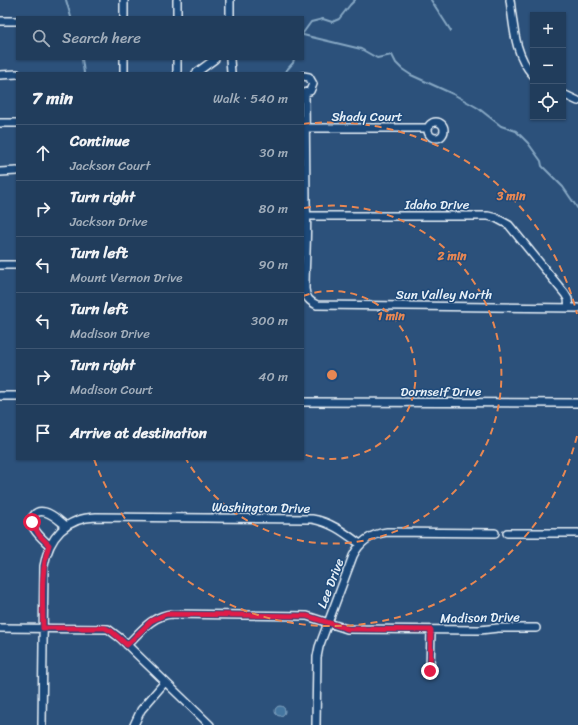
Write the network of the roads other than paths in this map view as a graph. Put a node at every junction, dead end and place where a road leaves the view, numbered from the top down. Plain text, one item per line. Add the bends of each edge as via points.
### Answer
1 (124, 0) edge
2 (177, 0) edge
3 (230, 0) edge
4 (510, 0) edge
5 (124, 16) edge
6 (177, 16) edge
7 (230, 16) edge
8 (16, 21) edge
9 (0, 22) edge
10 (124, 60) edge
11 (177, 60) edge
12 (214, 60) edge
13 (230, 60) edge
14 (530, 71) edge
15 (124, 72) edge
16 (177, 72) edge
17 (197, 72) edge
18 (230, 72) edge
19 (16, 74) edge
20 (0, 75) edge
21 (304, 76) edge
22 (304, 93) edge
23 (566, 95) edge
24 (578, 101) edge
25 (0, 123) edge
26 (16, 123) edge
27 (305, 128) junction
28 (428, 128) dead end
29 (16, 171) edge
30 (0, 172) edge
31 (308, 216) junction
32 (0, 265) edge
33 (16, 265) edge
34 (569, 307) junction
35 (578, 308) edge
36 (0, 396) edge
37 (16, 396) edge
38 (304, 402) edge
39 (578, 403) edge
40 (66, 526) junction
41 (496, 533) dead end
42 (507, 533) dead end
43 (578, 533) edge
44 (360, 544) junction
45 (49, 545) junction
46 (328, 623) junction
47 (0, 628) edge
48 (43, 628) junction
49 (536, 628) dead end
50 (431, 630) junction
51 (127, 645) junction
52 (430, 671) dead end
53 (165, 682) junction
54 (42, 725) edge
55 (134, 725) edge
56 (210, 725) edge
57 (316, 725) edge

1 - 5 street
2 - 6 street
3 - 7 street
4 - 14 street via 518,50
8 - 9 street
10 - 15 street
11 - 16 street
12 - 17 street
13 - 18 street
19 - 20 street
21 - 22 street via 309,77 313,84 312,89
22 - 27 street
23 - 24 street
25 - 26 street
27 - 28 street, Shady Court
27 - 31 street
29 - 30 street
31 - 34 street, Idaho Drive via 496,218 509,225 566,294
31 - 34 street, Sun Valley North via 305,289 310,302 317,305
32 - 33 street
34 - 35 street, Sun Valley North
36 - 37 street
38 - 39 street, Dornseif Drive
40 - 44 street, Washington Drive via 80,519 96,517 312,519 333,526
40 - 45 street
40 - 45 street via 45,512 40,511 34,515 32,525
41 - 44 street via 387,532 372,536
42 - 43 street
44 - 46 street, Lee Drive
45 - 48 street via 43,573
46 - 50 street, Madison Drive via 348,629
46 - 51 street, Madison Drive via 307,616 166,614 151,621
46 - 57 street, Lee Drive via 317,657
47 - 48 street
48 - 51 street via 105,628
48 - 54 street
49 - 50 street, Madison Drive
50 - 52 street
51 - 53 street
53 - 55 street via 141,710
53 - 56 street

